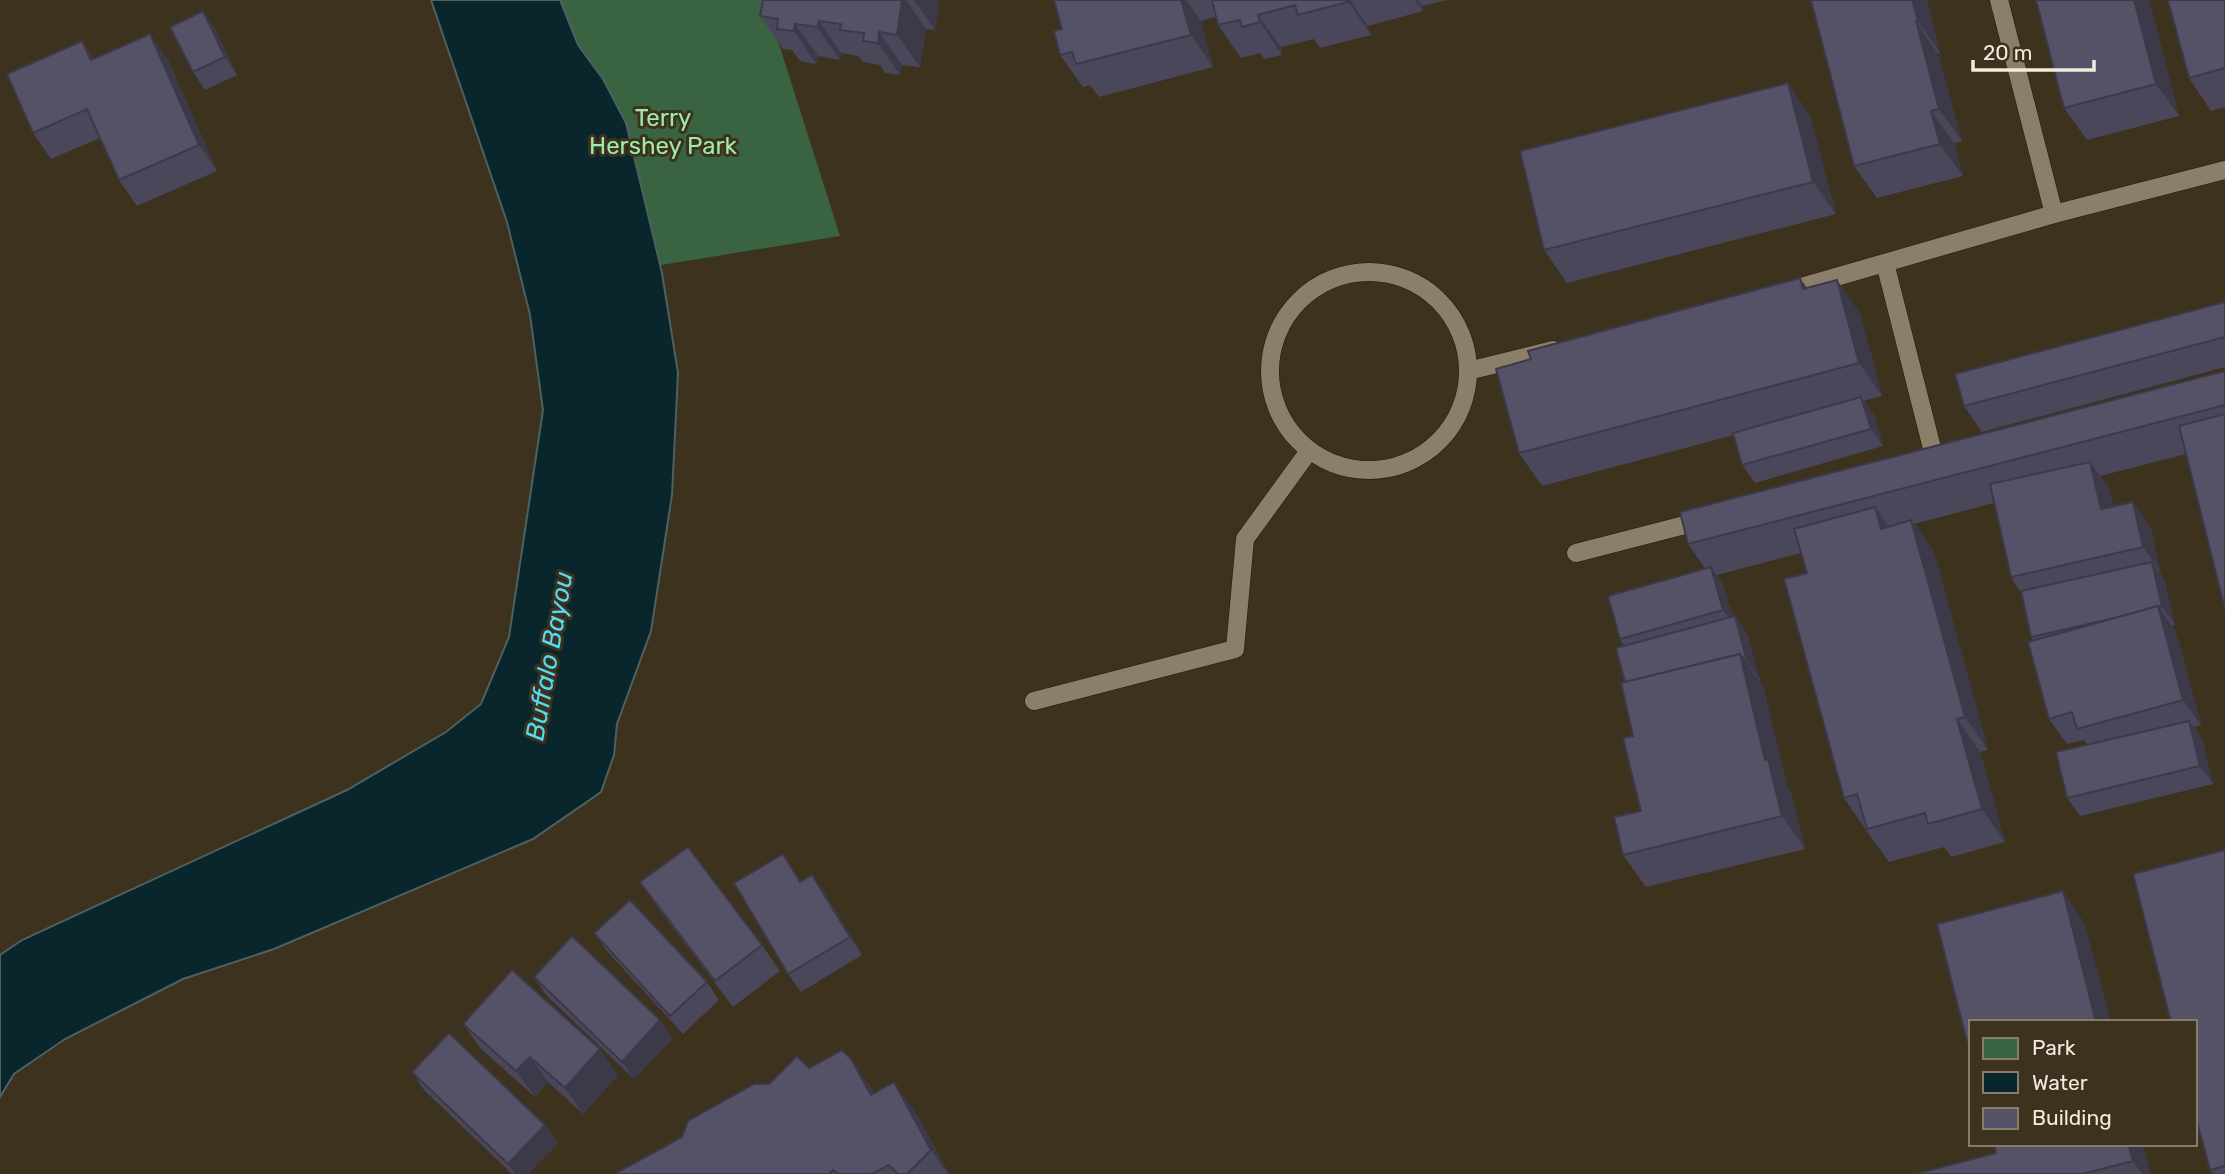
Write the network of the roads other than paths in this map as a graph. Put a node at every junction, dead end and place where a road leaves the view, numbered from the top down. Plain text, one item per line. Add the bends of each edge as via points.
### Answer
1 (1999, 0) edge
2 (2225, 170) edge
3 (2054, 214) junction
4 (1885, 263) junction
5 (1767, 296) edge
6 (1572, 346) edge
7 (1468, 371) junction
8 (1309, 451) junction
9 (1935, 460) edge
10 (1722, 515) edge
11 (1576, 553) dead end
12 (1034, 701) dead end

1 - 3 lane
2 - 3 lane
3 - 4 lane
4 - 5 lane
4 - 9 lane
6 - 7 lane
7 - 8 lane via 1464,402 1449,430 1427,452 1399,467 1368,471 1337,465
7 - 8 lane via 1464,342 1452,316 1433,294 1408,279 1380,272 1352,272 1325,281 1300,298 1283,321 1272,347 1269,376 1275,405 1289,430
8 - 12 lane via 1245,539 1235,649
10 - 11 lane

